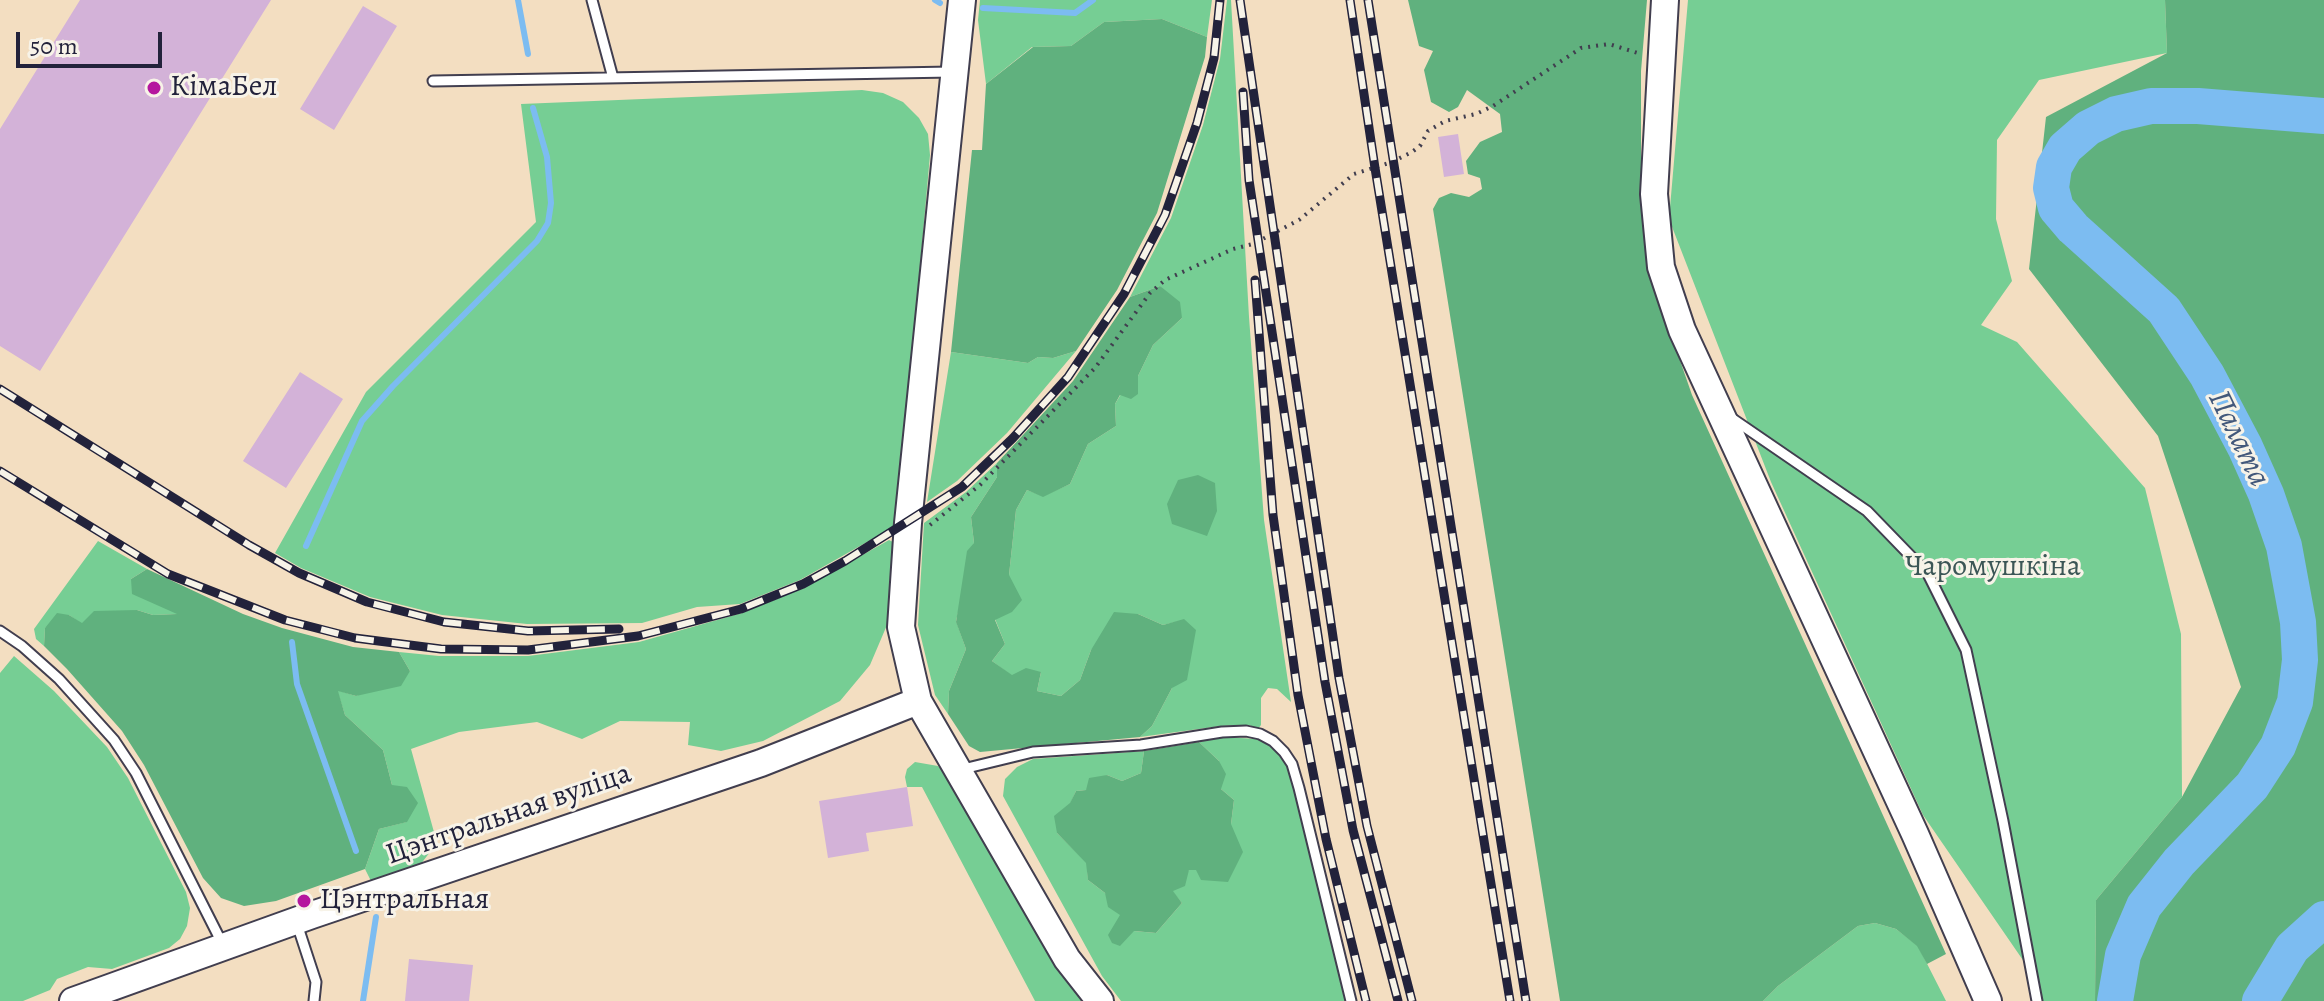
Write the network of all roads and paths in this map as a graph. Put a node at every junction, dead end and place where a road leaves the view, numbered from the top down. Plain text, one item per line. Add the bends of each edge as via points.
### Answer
1 (592, 0) edge
2 (962, 0) edge
3 (1665, 0) edge
4 (1662, 61) junction
5 (955, 72) junction
6 (613, 78) junction
7 (433, 81) dead end
8 (1716, 408) junction
9 (906, 544) junction
10 (0, 631) edge
11 (918, 701) junction
12 (959, 769) junction
13 (296, 921) junction
14 (224, 946) junction
15 (73, 1001) edge
16 (314, 1001) edge
17 (1100, 1001) edge
18 (1351, 1001) edge
19 (1988, 1001) edge
20 (2037, 1001) edge

1 - 6 lane
2 - 5 street
3 - 4 street
4 - 8 street via 1654,194 1661,267
4 - 9 path via 1609,44 1581,48 1493,106 1428,131 1412,152 1354,174 1299,220 1165,280 1095,368 980,485
5 - 6 lane
5 - 9 street
6 - 7 lane
8 - 19 street
8 - 20 lane via 1867,511 1928,574 1966,650
9 - 11 street via 901,627
10 - 14 lane via 59,679 114,740
11 - 12 street
11 - 13 street, Цэнтральная вуліца via 761,763
12 - 17 street via 1067,959
12 - 18 lane via 1033,752 1141,745 1222,732 1246,731 1273,741 1292,764
13 - 14 street, Цэнтральная вуліца
13 - 16 lane via 316,982
14 - 15 street, Цэнтральная вуліца

